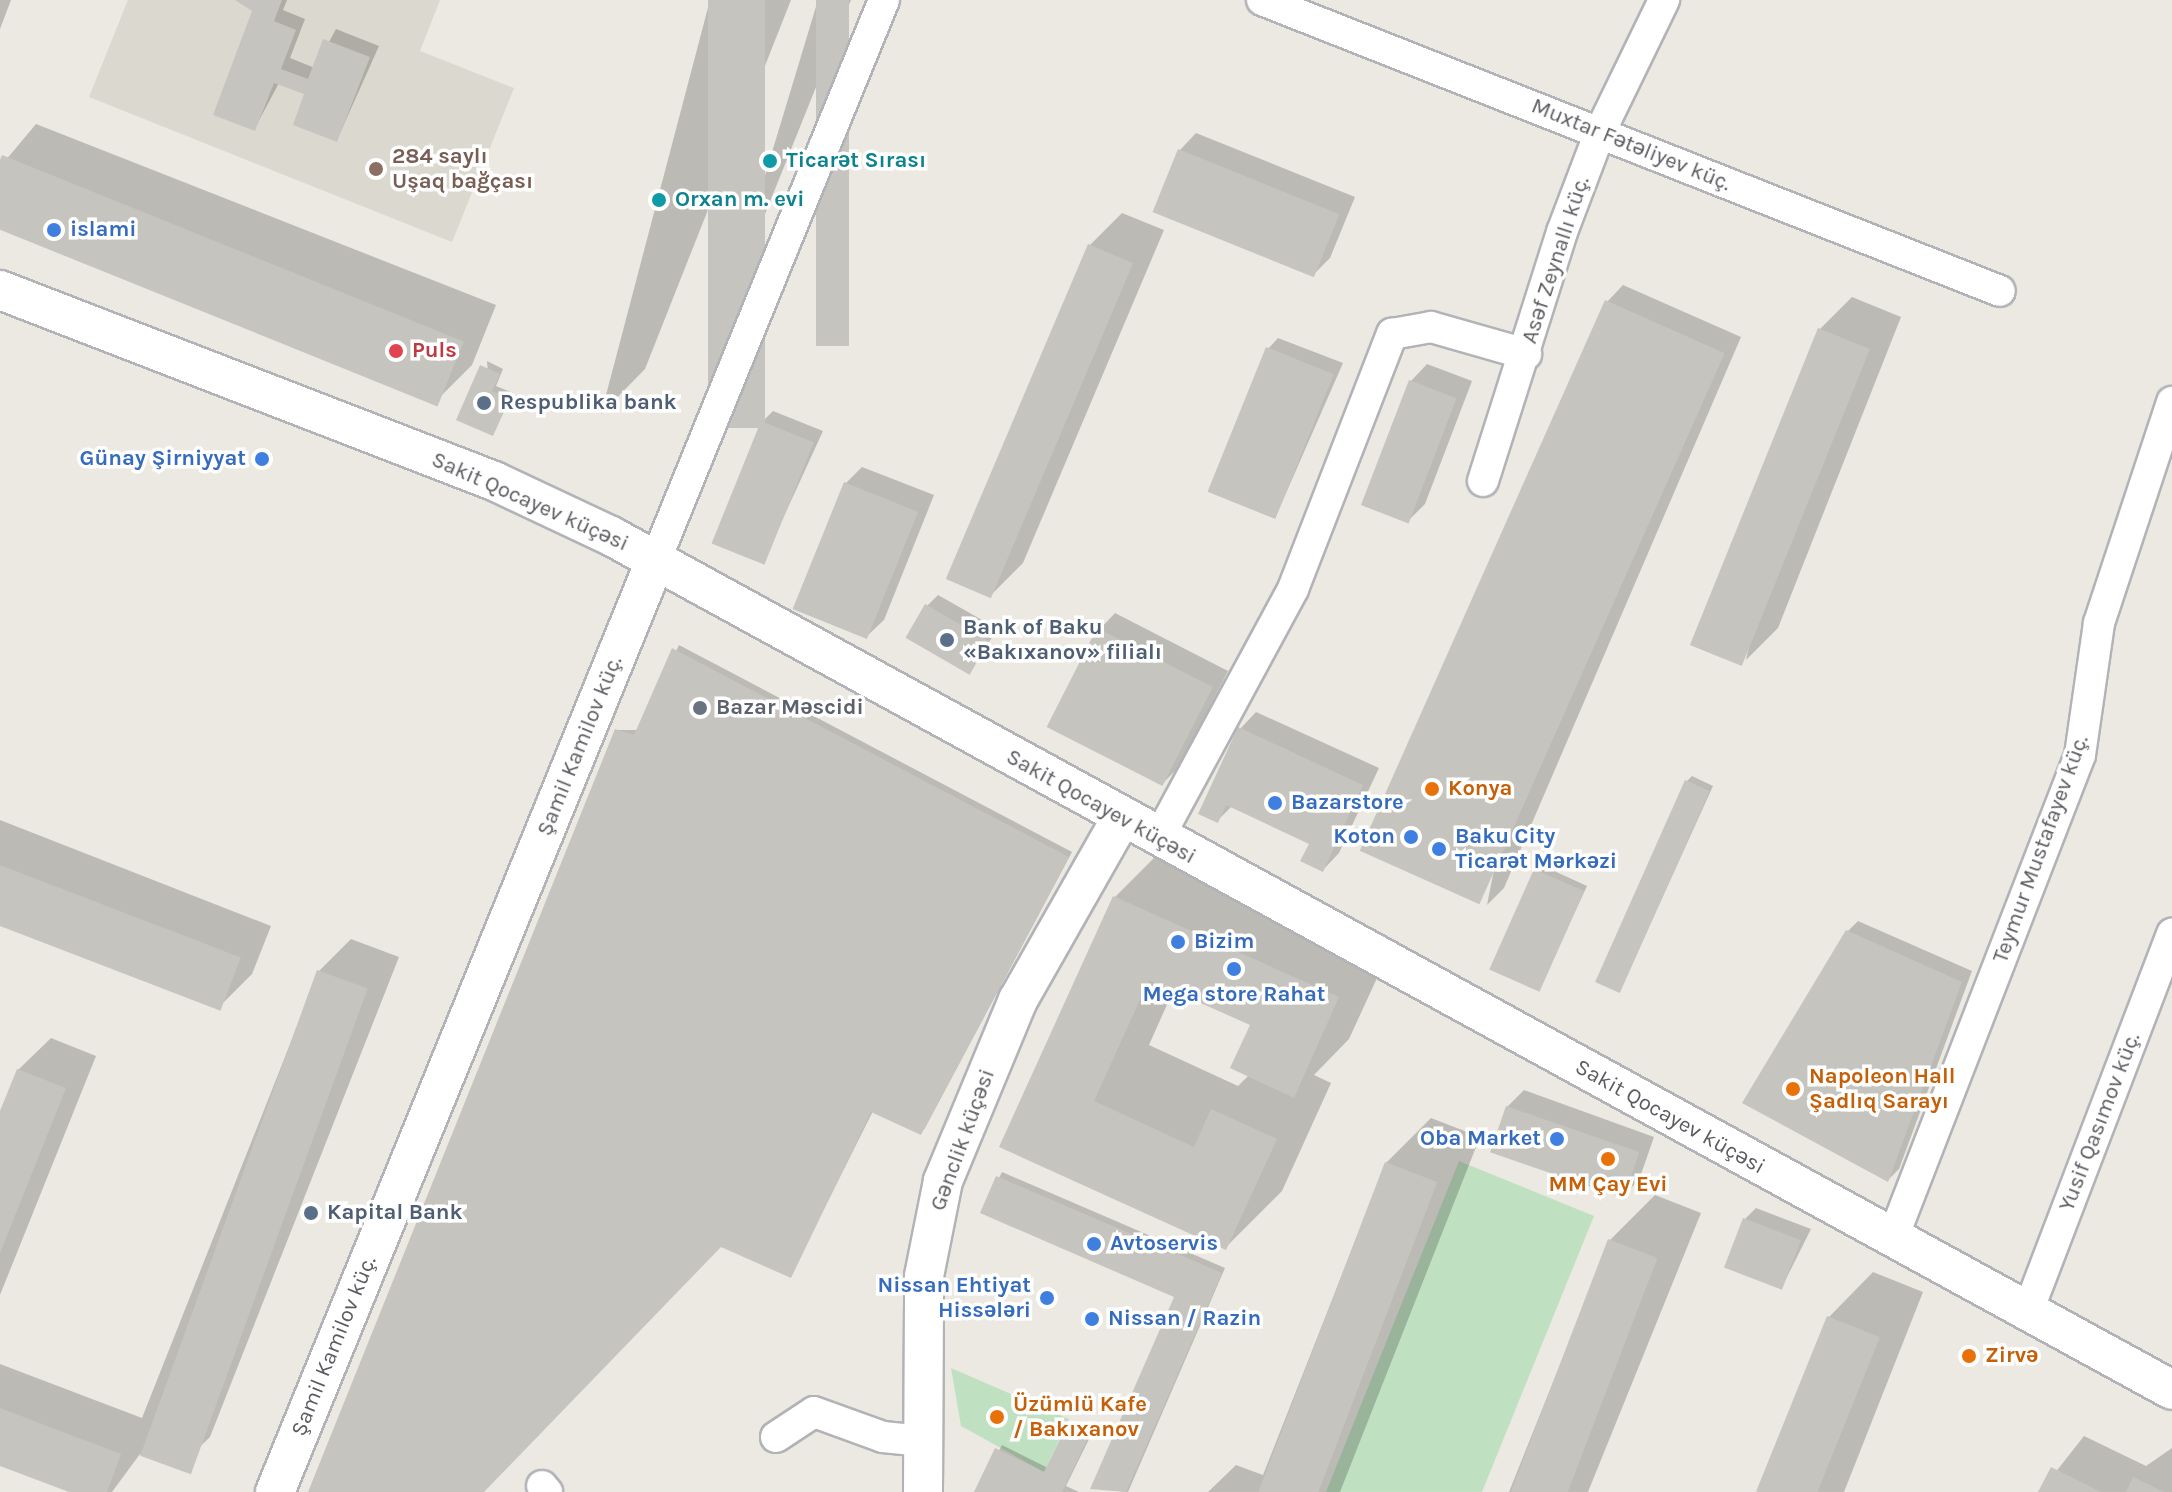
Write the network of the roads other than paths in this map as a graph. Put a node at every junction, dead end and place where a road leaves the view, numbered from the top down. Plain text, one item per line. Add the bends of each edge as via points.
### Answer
1 (884, 0) edge
2 (1262, 0) edge
3 (1664, 0) edge
4 (1600, 132) junction
5 (0, 290) edge
6 (2000, 291) dead end
7 (1526, 354) junction
8 (2172, 402) edge
9 (1483, 481) dead end
10 (656, 559) junction
11 (1121, 819) junction
12 (1158, 839) junction
13 (2172, 933) edge
14 (1892, 1240) junction
15 (2028, 1311) junction
16 (2172, 1390) edge
17 (776, 1437) dead end
18 (923, 1441) junction
19 (275, 1492) edge
20 (923, 1492) edge

1 - 10 street, Şamil Kamilov küç.
2 - 4 street, Muxtar Fətəliyev küç.
3 - 4 street, Asəf Zeynallı küç.
4 - 6 street, Muxtar Fətəliyev küç.
4 - 7 street, Asəf Zeynallı küç.
5 - 10 street, Sakit Qocayev küçəsi via 494,481
7 - 9 street, Asəf Zeynallı küç.
7 - 12 street via 1431,327 1392,334 1293,589
8 - 14 street, Teymur Mustafayev küç. via 2099,623 2080,755
10 - 11 street, Sakit Qocayev küçəsi
10 - 19 street, Şamil Kamilov küç.
11 - 12 street, Sakit Qocayev küçəsi
11 - 18 street, Gənclik küçəsi via 1018,1000 943,1181 924,1276
12 - 14 street, Sakit Qocayev küçəsi
13 - 15 street, Yusif Qasımov küç.
14 - 15 street, Sakit Qocayev küçəsi
15 - 16 street, Sakit Qocayev küçəsi
17 - 18 street via 814,1412 874,1435
18 - 20 street, Gənclik küçəsi

